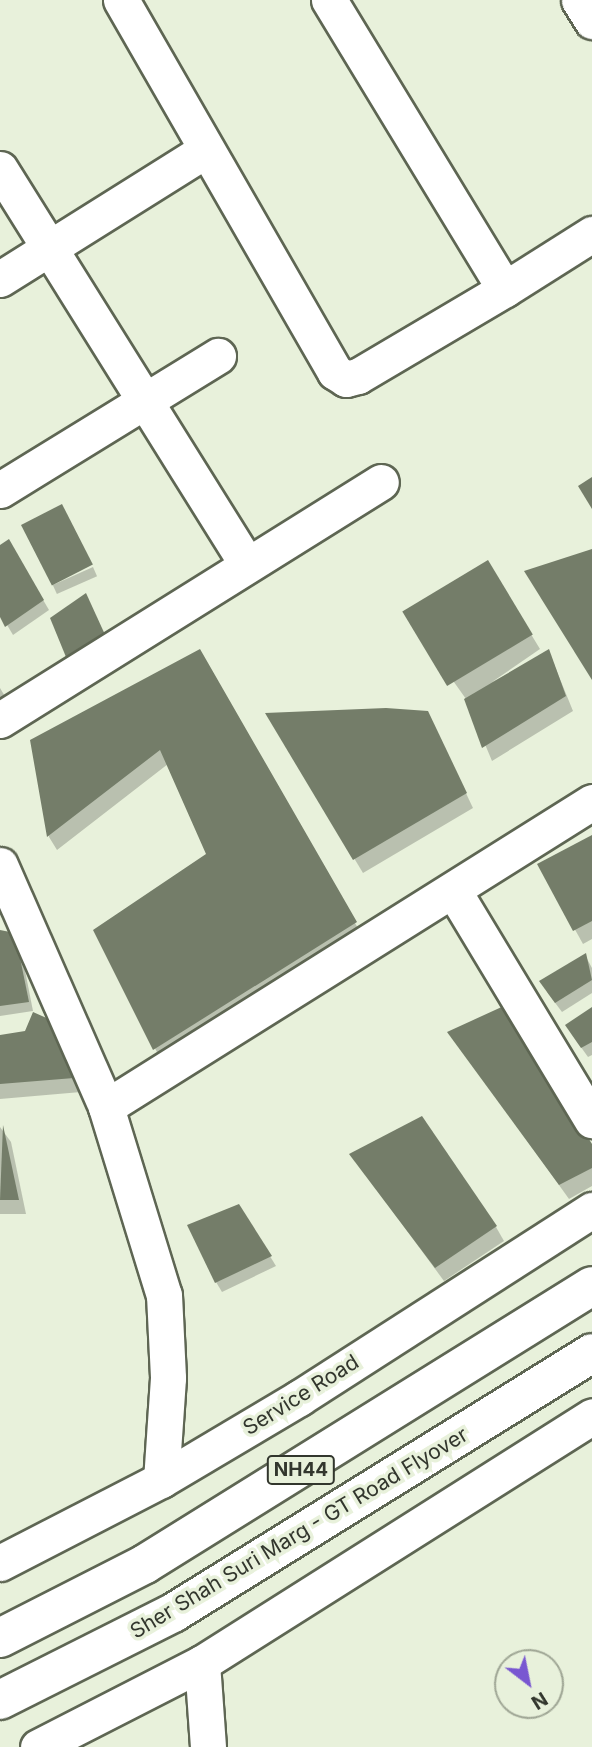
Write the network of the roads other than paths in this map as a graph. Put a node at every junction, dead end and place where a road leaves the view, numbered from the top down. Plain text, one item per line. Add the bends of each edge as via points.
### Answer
1 (121, 0) edge
2 (329, 0) edge
3 (579, 0) edge
4 (592, 21) edge
5 (206, 150) junction
6 (0, 169) edge
7 (592, 234) edge
8 (49, 248) junction
9 (0, 279) edge
10 (505, 289) junction
11 (218, 356) dead end
12 (142, 403) junction
13 (381, 482) dead end
14 (0, 490) edge
15 (246, 563) junction
16 (0, 720) edge
17 (592, 802) edge
18 (4, 882) edge
19 (453, 890) junction
20 (106, 1107) junction
21 (592, 1120) edge
22 (592, 1210) edge
23 (592, 1286) edge
24 (592, 1353) edge
25 (592, 1416) edge
26 (161, 1480) junction
27 (0, 1563) edge
28 (0, 1638) edge
29 (202, 1663) junction
30 (0, 1700) edge
31 (38, 1747) edge
32 (208, 1747) edge

1 - 5 street
2 - 10 street
3 - 4 street
5 - 8 street
5 - 10 street via 335,372 346,379
6 - 8 street
7 - 10 street
8 - 9 street
8 - 12 street
11 - 12 street
12 - 14 street
12 - 15 street
13 - 15 street
15 - 16 street
17 - 19 street
18 - 20 street
19 - 20 street
19 - 21 street
20 - 26 street via 164,1295 168,1378
22 - 26 street, Service Road via 299,1398
23 - 28 highway, NH44 via 145,1564
24 - 30 highway, Sher Shah Suri Marg - GT Road Flyover / NH44 via 185,1606
25 - 29 street
26 - 27 street, Service Road
29 - 31 street
29 - 32 street

